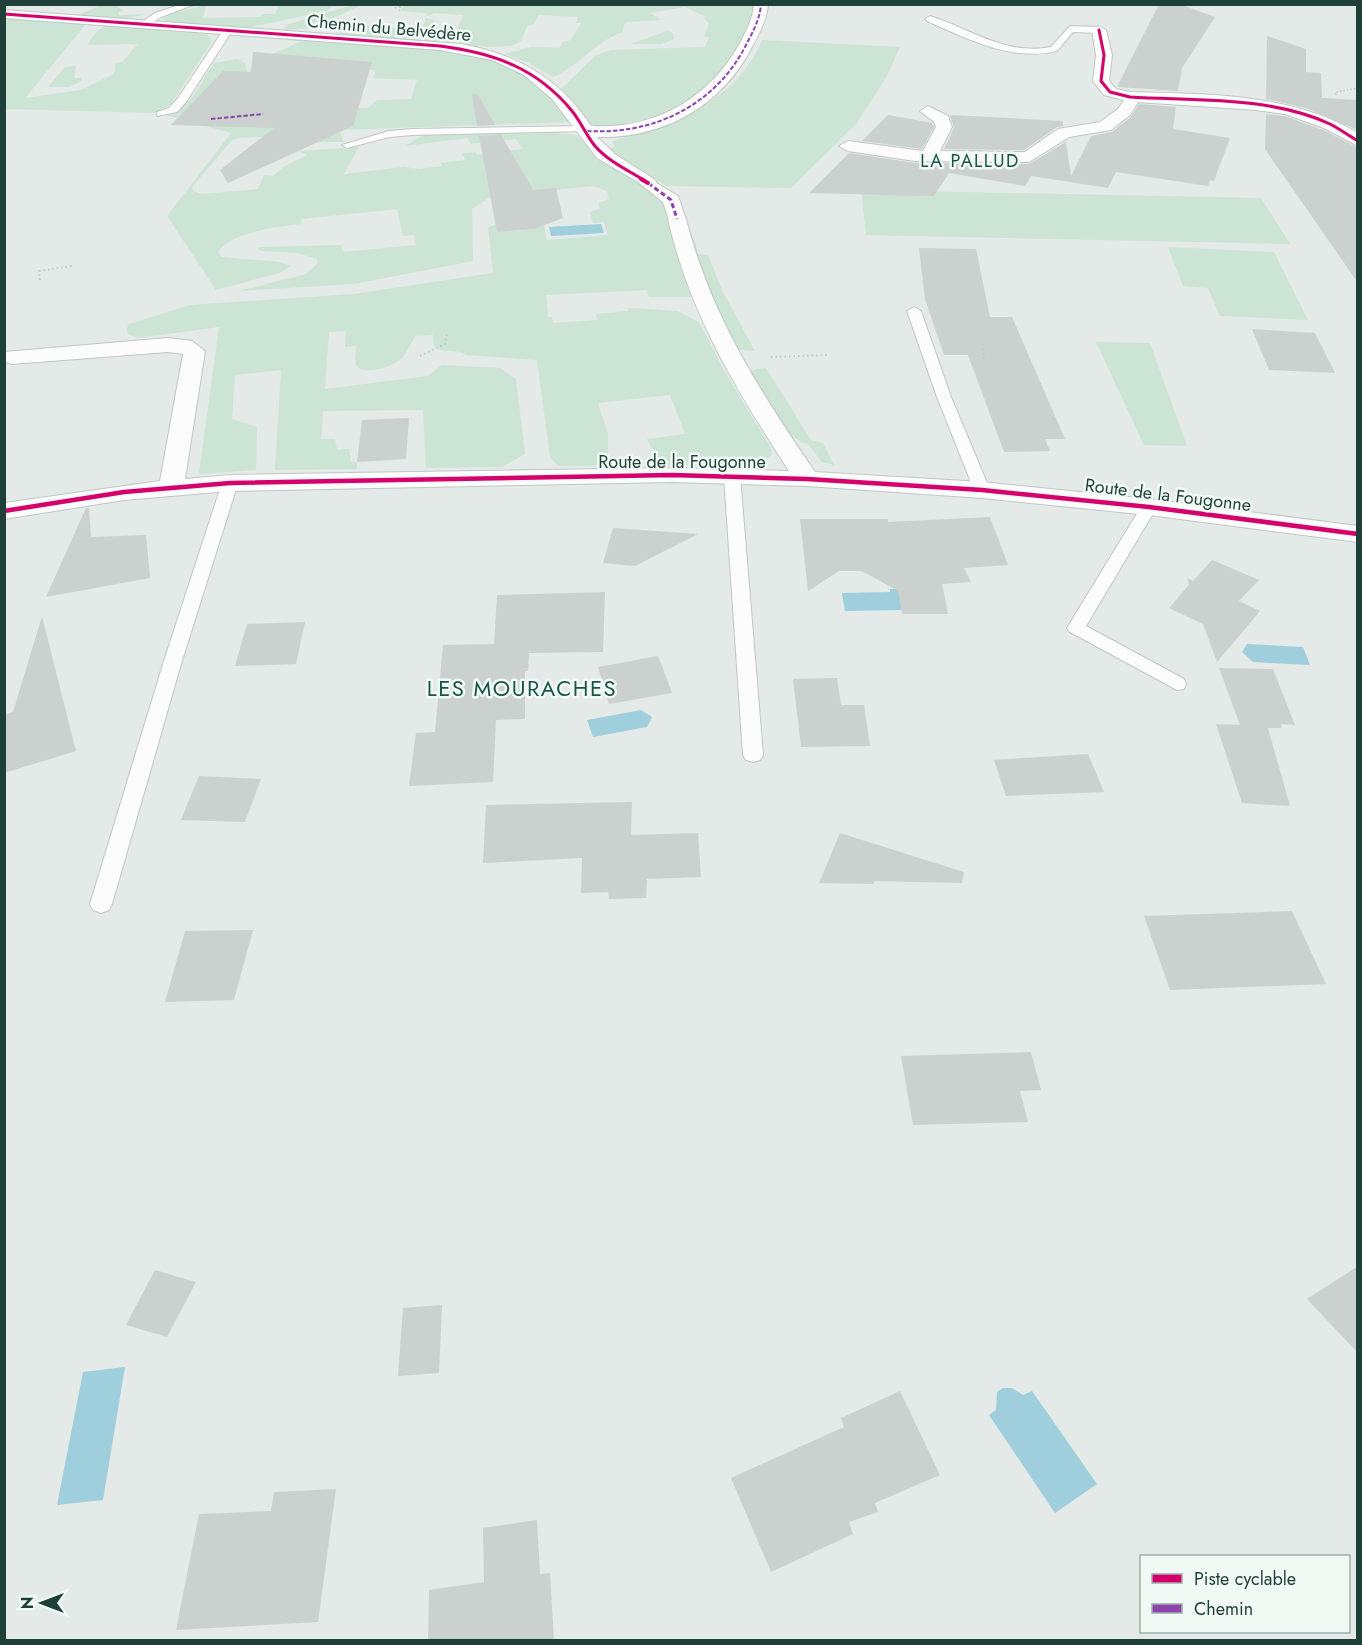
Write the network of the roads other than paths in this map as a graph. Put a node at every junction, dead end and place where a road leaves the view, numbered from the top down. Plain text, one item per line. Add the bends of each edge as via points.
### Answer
1 (192, 4) edge
2 (761, 4) edge
3 (4, 14) edge
4 (930, 19) dead end
5 (144, 24) junction
6 (1099, 30) joint
7 (227, 31) junction
8 (1134, 97) junction
9 (928, 111) dead end
10 (161, 114) dead end
11 (586, 130) junction
12 (1358, 141) edge
13 (347, 145) dead end
14 (848, 146) dead end
15 (929, 156) junction
16 (914, 311) dead end
17 (12, 357) dead end
18 (732, 476) junction
19 (807, 479) junction
20 (230, 483) junction
21 (171, 488) junction
22 (982, 490) junction
23 (1149, 507) junction
24 (4, 511) edge
25 (1358, 534) edge
26 (1177, 684) dead end
27 (753, 755) dead end
28 (101, 904) dead end

1 - 5 lane
2 - 11 street via 743,51 704,99 646,124 615,132
3 - 5 street, Chemin du Belvédère
4 - 6 lane via 984,41 1027,52 1054,49 1070,29
5 - 7 street, Chemin du Belvédère
6 - 8 street via 1104,56 1102,84 1110,92
7 - 10 lane via 182,100 173,110
7 - 11 street, Chemin du Belvédère via 488,52 547,84
8 - 12 street via 1288,110 1323,121
8 - 15 street via 1124,112 1105,126 1064,134 1029,157
9 - 15 street via 940,118 944,127
11 - 13 lane via 412,132
11 - 19 street, Chemin du Belvédère via 597,149 671,200 710,322 754,399
14 - 15 street
16 - 22 lane
17 - 21 street via 168,345 194,351
18 - 19 street, Route de la Fougonne
18 - 20 street, Route de la Fougonne
18 - 27 lane
19 - 22 street, Route de la Fougonne
20 - 21 street, Route de la Fougonne
20 - 28 lane
21 - 24 street, Route de la Fougonne
22 - 23 street, Route de la Fougonne
23 - 25 street, Route de la Fougonne
23 - 26 lane via 1076,628

